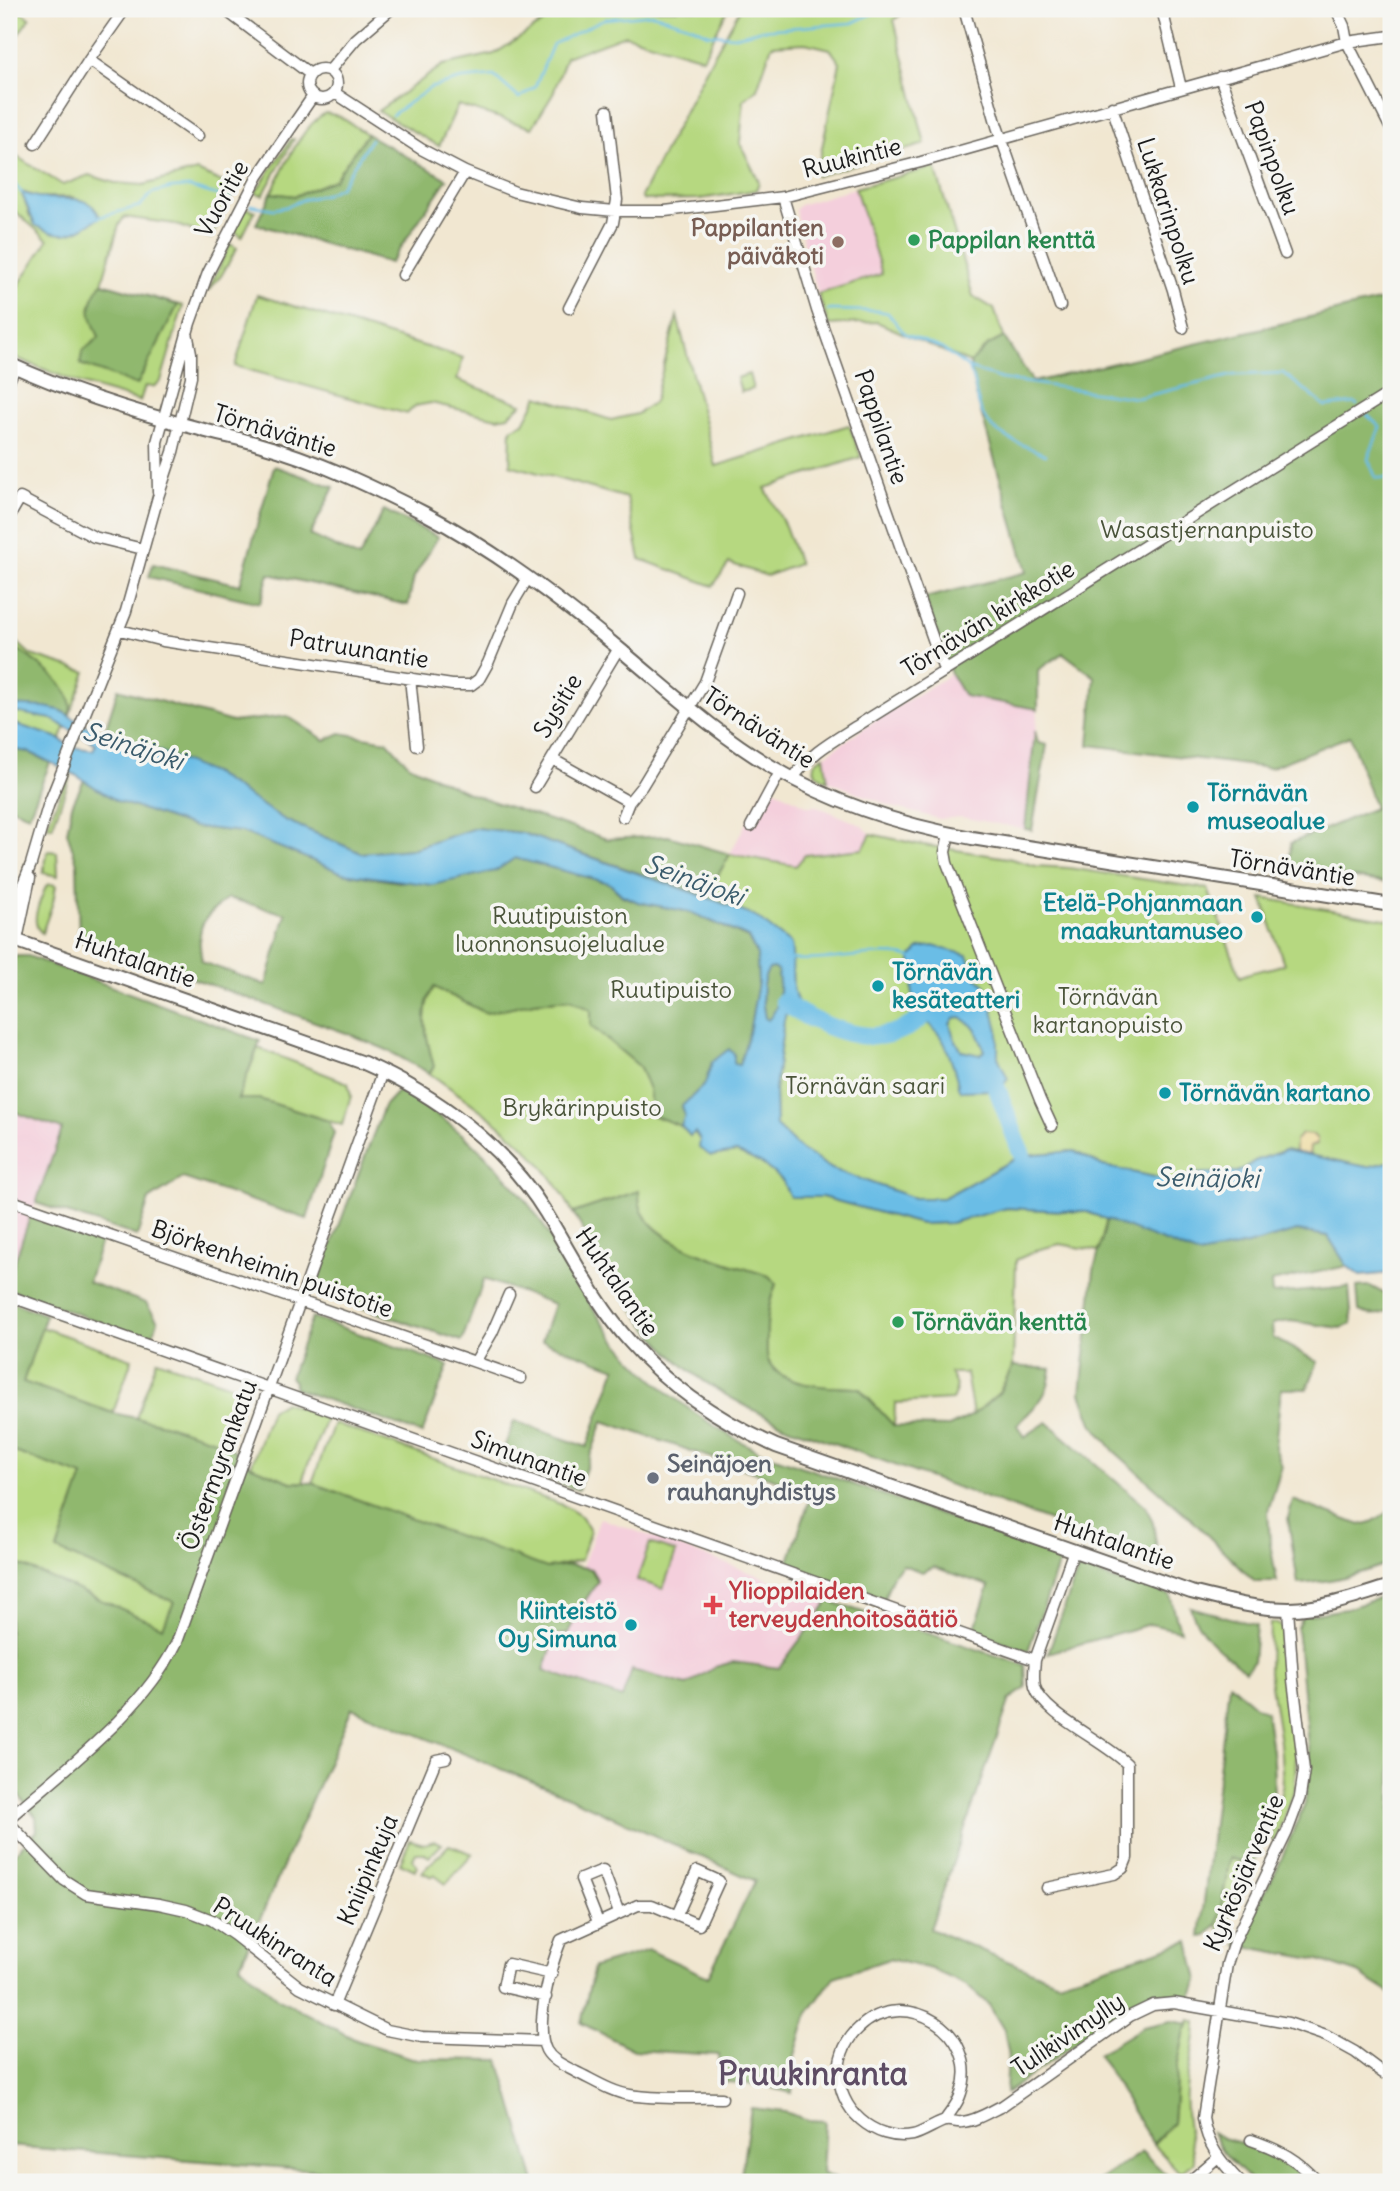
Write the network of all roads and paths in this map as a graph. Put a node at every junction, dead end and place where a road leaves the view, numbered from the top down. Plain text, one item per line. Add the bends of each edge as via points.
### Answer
1 (125, 9) edge
2 (224, 9) edge
3 (391, 9) edge
4 (964, 9) edge
5 (1162, 9) edge
6 (1336, 9) edge
7 (1391, 36) edge
8 (1347, 42) junction
9 (89, 60) junction
10 (331, 70) junction
11 (310, 74) junction
12 (1220, 77) junction
13 (1181, 88) junction
14 (335, 93) junction
15 (313, 96) junction
16 (1112, 107) junction
17 (607, 111) dead end
18 (1391, 129) edge
19 (198, 136) dead end
20 (1003, 138) junction
21 (35, 144) dead end
22 (465, 172) junction
23 (783, 197) junction
24 (615, 211) junction
25 (1286, 254) dead end
26 (403, 275) dead end
27 (1060, 306) dead end
28 (569, 308) dead end
29 (1183, 328) dead end
30 (187, 332) junction
31 (12, 365) edge
32 (9, 381) edge
33 (1391, 392) edge
34 (171, 421) junction
35 (158, 496) junction
36 (9, 517) edge
37 (143, 550) junction
38 (528, 578) junction
39 (737, 593) dead end
40 (120, 630) junction
41 (619, 648) junction
42 (944, 670) junction
43 (410, 678) junction
44 (689, 709) junction
45 (417, 746) dead end
46 (552, 759) junction
47 (780, 772) junction
48 (793, 779) junction
49 (535, 787) dead end
50 (629, 802) junction
51 (623, 817) dead end
52 (751, 826) dead end
53 (949, 834) junction
54 (32, 864) junction
55 (1391, 905) edge
56 (9, 919) edge
57 (11, 939) edge
58 (383, 1072) junction
59 (1052, 1126) dead end
60 (9, 1200) edge
61 (509, 1294) dead end
62 (9, 1296) edge
63 (300, 1302) junction
64 (475, 1362) junction
65 (521, 1378) dead end
66 (270, 1388) junction
67 (1074, 1550) junction
68 (1391, 1586) edge
69 (1288, 1609) junction
70 (1035, 1660) junction
71 (446, 1758) dead end
72 (9, 1803) edge
73 (11, 1817) edge
74 (1047, 1888) dead end
75 (619, 1913) junction
76 (677, 1915) junction
77 (598, 1922) junction
78 (552, 1974) junction
79 (546, 1997) junction
80 (334, 2005) junction
81 (1219, 2011) junction
82 (543, 2041) junction
83 (1383, 2073) dead end
84 (722, 2098) dead end
85 (945, 2120) junction
86 (1251, 2140) dead end
87 (1218, 2157) junction
88 (1189, 2182) edge
89 (1240, 2182) edge
90 (1318, 2182) edge

1 - 9 street
2 - 11 street
3 - 10 street via 356,39
4 - 20 street
5 - 13 street
6 - 8 street
7 - 8 street, Ruukintie
8 - 12 street, Ruukintie
8 - 18 street
9 - 19 street
9 - 21 street
10 - 11 street via 317,69
10 - 14 street via 337,78
11 - 15 street via 307,88
12 - 13 street, Ruukintie
12 - 25 street, Papinpolku
13 - 16 street, Ruukintie
14 - 15 street via 322,99
14 - 22 street, Ruukintie
15 - 30 street, Vuoritie via 239,209 212,262
16 - 20 street, Ruukintie
16 - 29 street, Lukkarinpolku
17 - 24 street
20 - 23 street, Ruukintie
20 - 27 street
22 - 24 street, Ruukintie via 547,201
22 - 26 street
23 - 24 street, Ruukintie via 665,211
23 - 42 street, Pappilantie via 817,310
24 - 28 street via 612,228
30 - 34 street, Vuoritie
30 - 34 street, Vuoritie via 191,377
31 - 32 street
31 - 34 main road, Törnäväntie via 95,399
33 - 42 street, Törnävän kirkkotie
34 - 35 street via 173,452
34 - 35 street via 155,456
34 - 38 main road, Törnäväntie via 258,443 339,473 427,515
35 - 37 street
36 - 37 street via 20,498 94,537
37 - 40 street
38 - 41 main road, Törnäväntie
38 - 43 street, Patruunantie via 479,679 460,686
39 - 44 street via 705,682
40 - 43 street, Patruunantie via 163,641
40 - 54 street via 44,818
41 - 44 main road, Törnäväntie
41 - 46 street, Sysitie
42 - 48 street, Törnävän kirkkotie via 812,756
43 - 45 street
44 - 47 main road, Törnäväntie
44 - 50 street
46 - 49 street, Sysitie
46 - 50 street
47 - 48 main road, Törnäväntie
47 - 52 street
48 - 53 main road, Törnäväntie via 873,814
50 - 51 street
53 - 55 main road, Törnäväntie
53 - 59 street via 947,863
54 - 56 street
54 - 57 street via 25,907
57 - 58 main road, Huhtalantie
58 - 63 street, Östermyrankatu
58 - 67 main road, Huhtalantie via 459,1118 506,1161 545,1211 609,1316 677,1389 776,1446
60 - 63 street, Björkenheimin puistotie
61 - 64 street
62 - 66 street, Simunantie
63 - 64 street, Björkenheimin puistotie
63 - 66 street, Östermyrankatu
64 - 65 street, Björkenheimin puistotie
66 - 70 street, Simunantie
66 - 73 street, Östermyrankatu via 167,1664 104,1734
67 - 69 main road, Huhtalantie via 1191,1592 1238,1604
67 - 70 street
68 - 69 main road, Huhtalantie
69 - 81 street, Kyrkösjärventie via 1304,1770 1300,1797 1234,1942
70 - 74 street via 1033,1675 1041,1699 1127,1764 1127,1858 1123,1867 1107,1876
71 - 80 street, Kniipinkuja via 436,1760
72 - 73 street, Pruukinranta
73 - 80 street, Pruukinranta via 64,1880 86,1894 159,1904 212,1920 300,1987
75 - 76 street via 652,1905
75 - 77 street
75 - 77 street via 603,1870 581,1879
76 - 76 street via 699,1925 719,1881 698,1871
77 - 78 street via 562,1940
78 - 79 street
78 - 79 street via 508,1964 503,1987
79 - 82 street
80 - 82 street, Pruukinranta via 387,2030 422,2037
81 - 83 street, Tulikivimylly via 1288,2023 1325,2036
81 - 85 street, Tulikivimylly via 1174,2003 1153,2005 1130,2016 1002,2106 964,2122
81 - 87 street, Kyrkösjärventie via 1203,2118 1205,2134
82 - 84 street via 558,2063 629,2095
85 - 85 street, Tulikivimylly via 956,2105 965,2076 961,2052 950,2032 924,2014 909,2011 893,2011 864,2023 845,2047 839,2069 842,2092 858,2119 892,2136 912,2136
86 - 90 street via 1284,2153
87 - 88 street
87 - 89 street, Kyrkösjärventie

